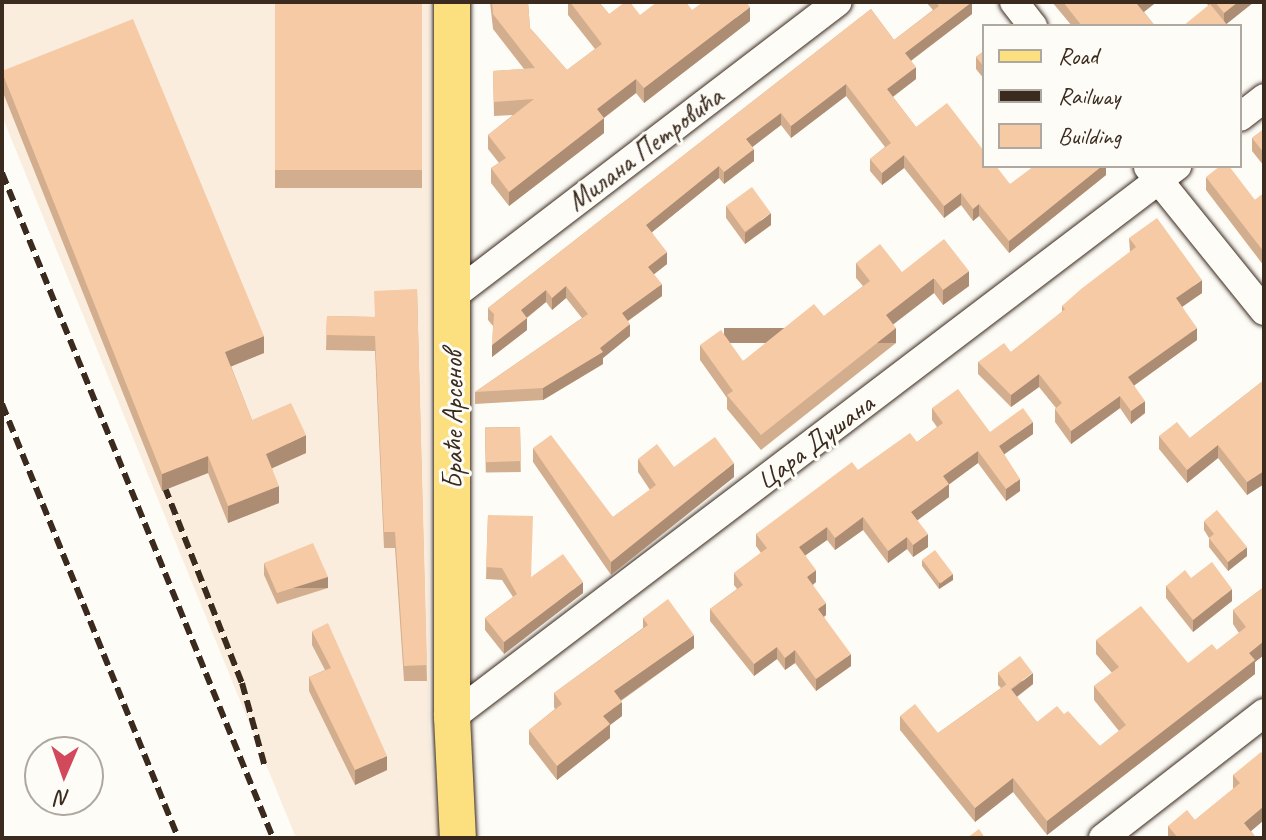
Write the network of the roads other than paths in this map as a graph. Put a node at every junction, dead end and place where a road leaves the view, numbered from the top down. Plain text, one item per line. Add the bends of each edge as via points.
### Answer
1 (452, 2) edge
2 (838, 2) edge
3 (1014, 2) edge
4 (1031, 24) edge
5 (1264, 98) edge
6 (1242, 115) edge
7 (1161, 171) edge
8 (453, 296) junction
9 (1264, 311) edge
10 (1264, 713) edge
11 (452, 717) junction
12 (458, 838) edge
13 (1103, 838) edge

1 - 8 main road, Браће Арсенов
2 - 8 street, Милана Петровића
3 - 4 street
5 - 6 street
7 - 9 street
7 - 11 street, Цара Душана
8 - 11 main road, Браће Арсенов
10 - 13 street
11 - 12 main road, Браће Арсенов

